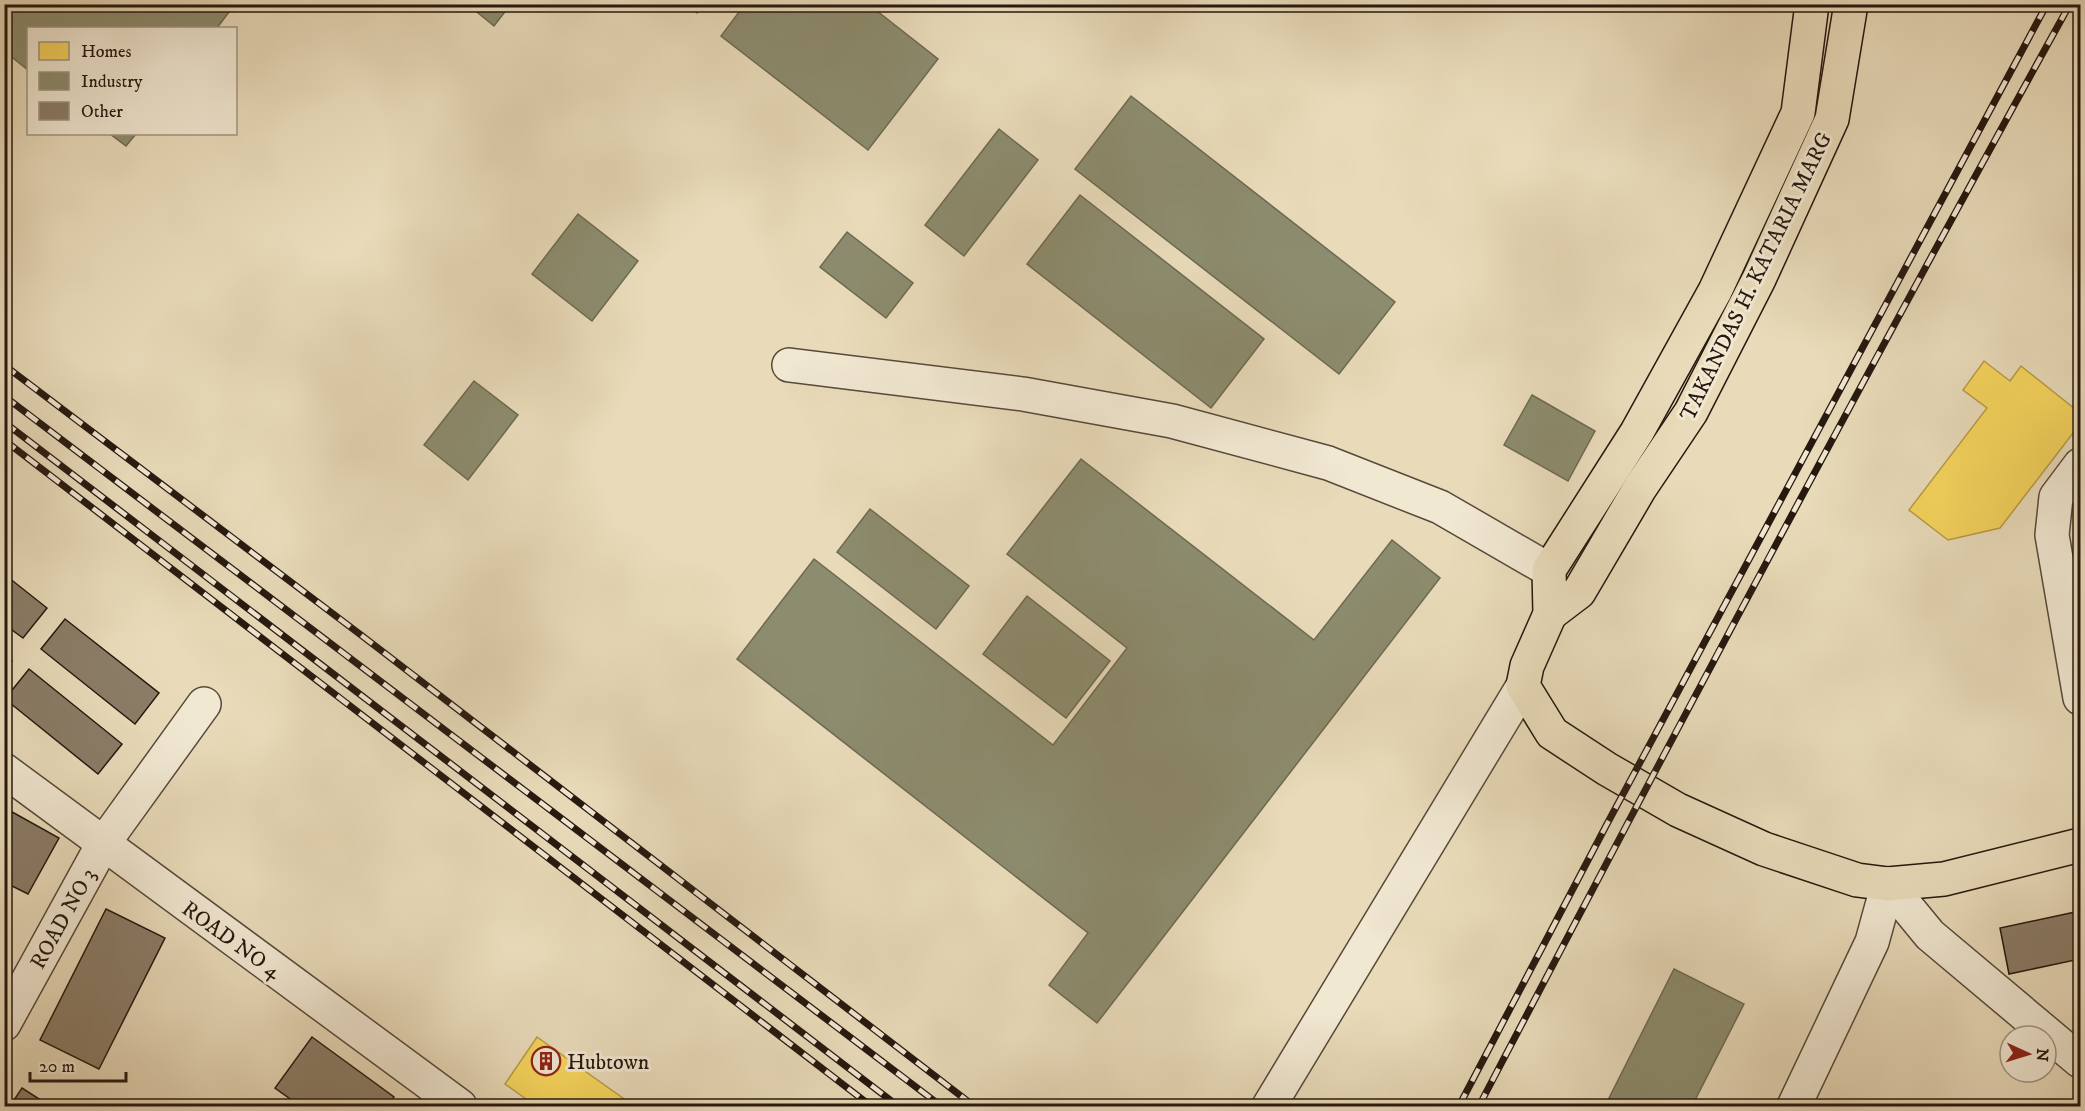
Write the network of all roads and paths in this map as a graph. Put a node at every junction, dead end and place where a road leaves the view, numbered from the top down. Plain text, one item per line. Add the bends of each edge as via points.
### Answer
1 (1812, 4) edge
2 (1851, 4) edge
3 (1798, 112) junction
4 (1832, 119) junction
5 (1697, 324) junction
6 (1726, 343) junction
7 (789, 365) dead end
8 (2080, 465) edge
9 (1613, 470) junction
10 (1640, 488) junction
11 (1549, 570) junction
12 (1550, 614) junction
13 (1523, 686) junction
14 (2080, 698) edge
15 (204, 704) dead end
16 (4, 770) edge
17 (103, 844) junction
18 (2080, 845) edge
19 (1888, 884) junction
20 (4, 1024) edge
21 (2080, 1061) edge
22 (460, 1107) edge
23 (1269, 1107) edge
24 (1794, 1107) edge

1 - 3 main road, TAKANDAS H. KATARIA MARG
2 - 4 main road, TAKANDAS H. KATARIA MARG
3 - 4 main road
3 - 5 main road, TAKANDAS H. KATARIA MARG
4 - 6 main road, TAKANDAS H. KATARIA MARG
5 - 6 main road
5 - 9 main road, TAKANDAS H. KATARIA MARG
6 - 10 main road, TAKANDAS H. KATARIA MARG via 1691,412
7 - 11 street via 1035,396 1172,421 1317,460 1440,507
8 - 14 street via 2056,497 2052,535
9 - 10 main road
9 - 11 main road, TAKANDAS H. KATARIA MARG
10 - 12 main road, TAKANDAS H. KATARIA MARG via 1579,592
11 - 12 main road, TAKANDAS H. KATARIA MARG
12 - 13 main road, TAKANDAS H. KATARIA MARG via 1527,666
13 - 19 main road via 1552,733 1678,810 1764,849 1857,880
13 - 23 street
15 - 17 street, ROAD NO 3
16 - 17 street, ROAD NO 4
17 - 20 street, ROAD NO 3
17 - 22 street, ROAD NO 4
18 - 19 main road via 1944,879
19 - 21 street via 1930,935
19 - 24 street via 1872,942

